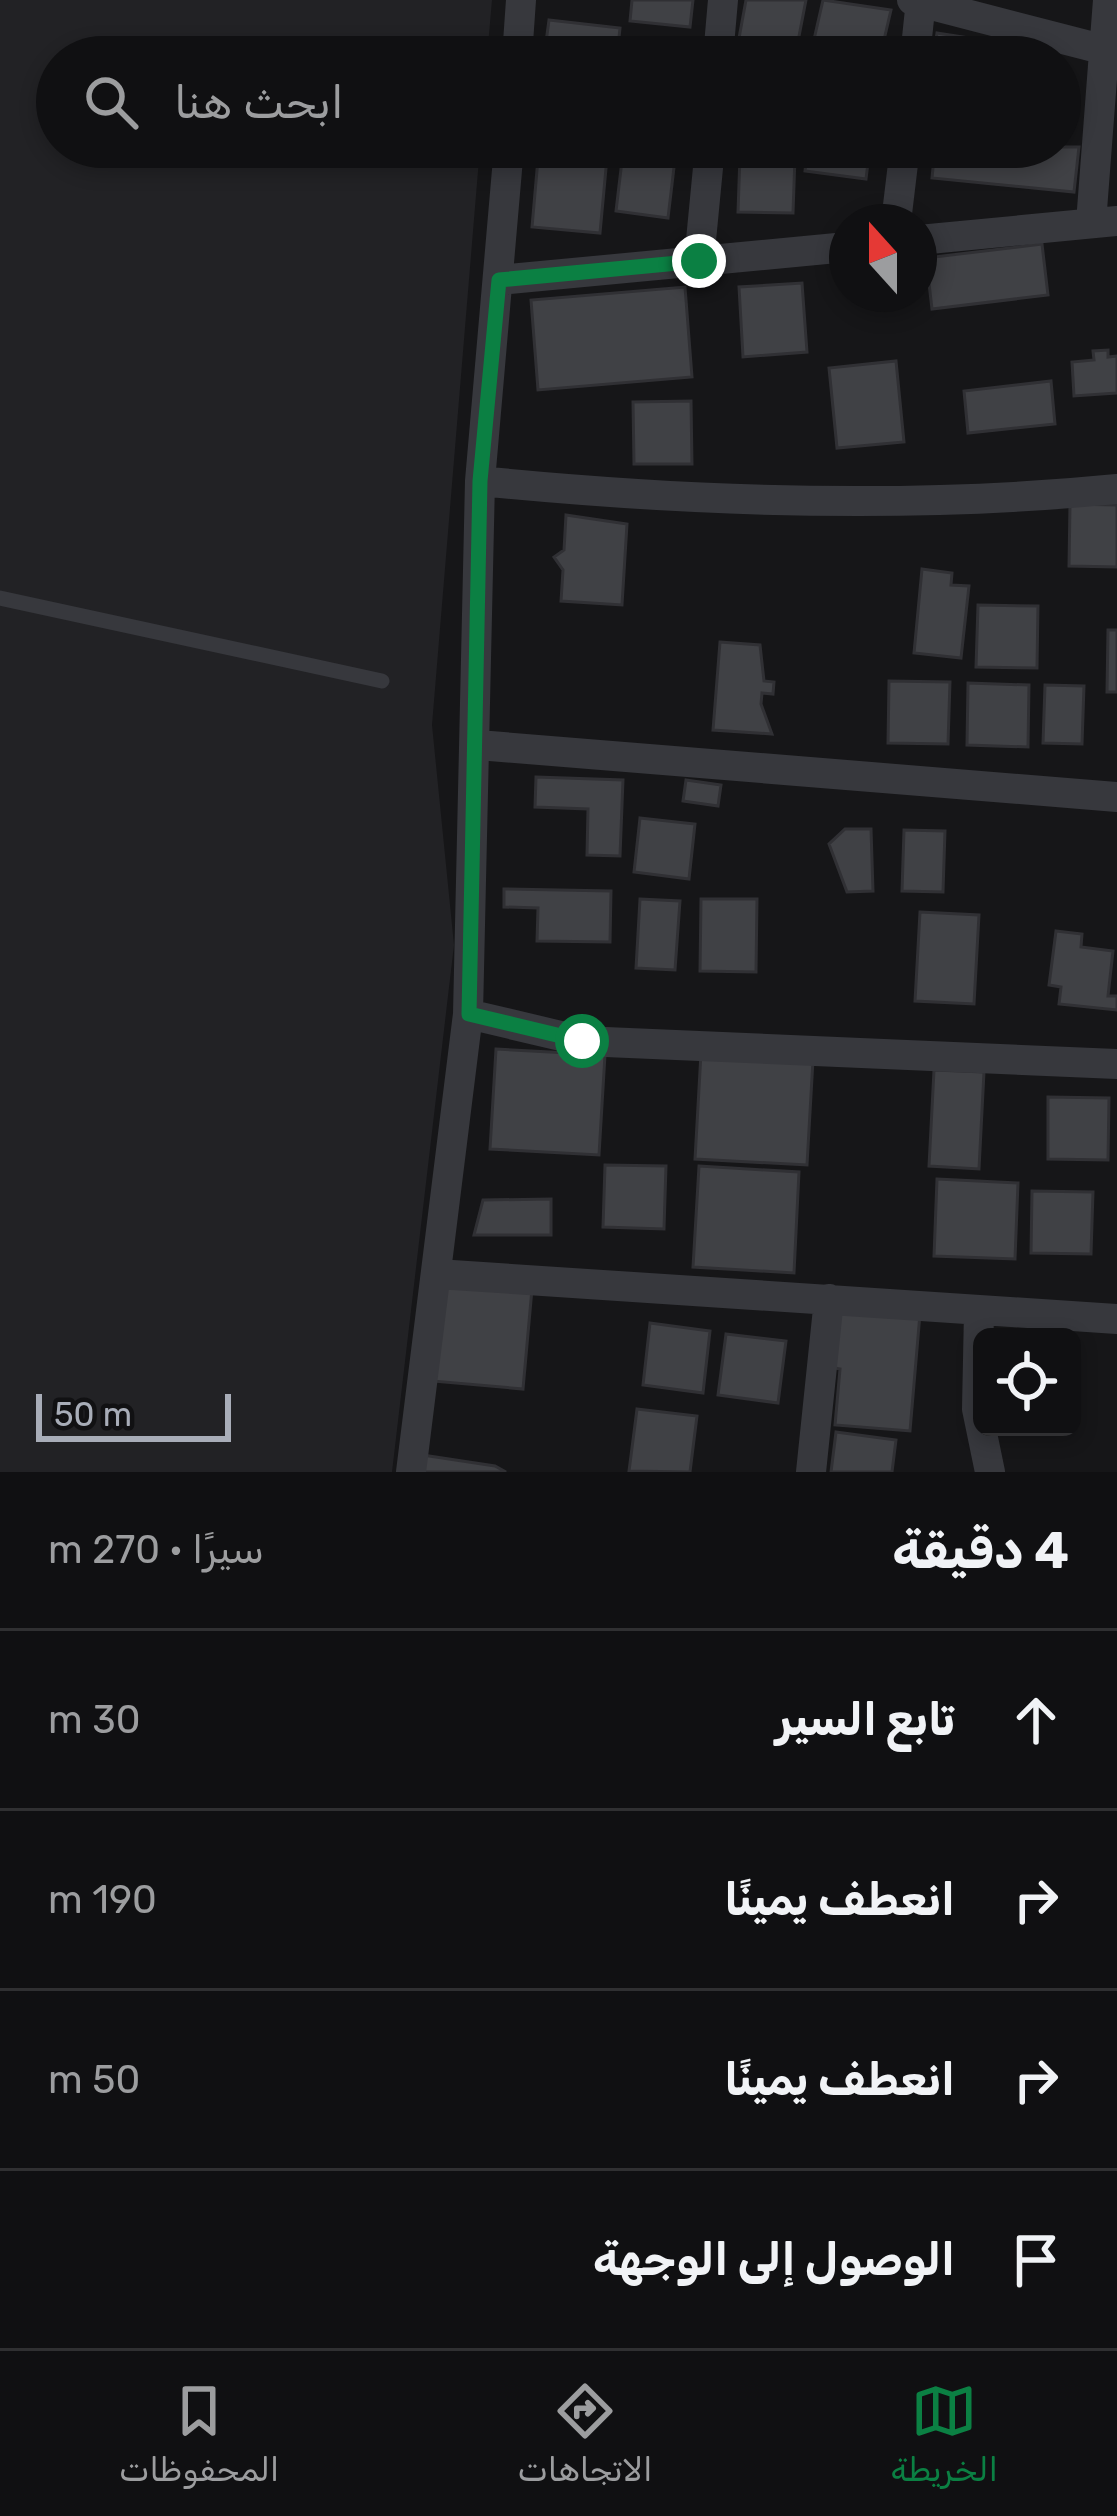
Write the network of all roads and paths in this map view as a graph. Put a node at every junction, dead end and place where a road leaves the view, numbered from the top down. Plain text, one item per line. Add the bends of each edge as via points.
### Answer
1 (521, 0) edge
2 (723, 0) edge
3 (1108, 0) edge
4 (918, 1) edge
5 (518, 36) edge
6 (720, 36) edge
7 (916, 36) edge
8 (1052, 36) edge
9 (1110, 51) edge
10 (507, 168) edge
11 (708, 168) edge
12 (902, 168) edge
13 (898, 204) edge
14 (1104, 222) edge
15 (937, 238) edge
16 (829, 249) edge
17 (699, 261) junction
18 (499, 280) junction
19 (480, 481) junction
20 (1117, 489) edge
21 (0, 598) edge
22 (382, 681) dead end
23 (478, 745) junction
24 (1117, 797) edge
25 (469, 1014) junction
26 (1117, 1064) edge
27 (437, 1274) junction
28 (829, 1299) junction
29 (979, 1311) junction
30 (1117, 1319) edge
31 (411, 1472) edge
32 (811, 1472) edge
33 (990, 1472) edge

1 - 5 street
2 - 6 street
3 - 9 street
4 - 7 street
4 - 8 street
9 - 14 street
10 - 18 street
11 - 17 street
12 - 13 street
14 - 15 street
16 - 17 street
17 - 18 street
18 - 19 street
19 - 20 street via 677,499 830,501
19 - 23 street
21 - 22 lane
23 - 24 street
23 - 25 street
25 - 26 street via 582,1041
25 - 27 street
27 - 28 street
27 - 31 street
28 - 29 street
28 - 32 street
29 - 30 street
29 - 33 street via 977,1408

